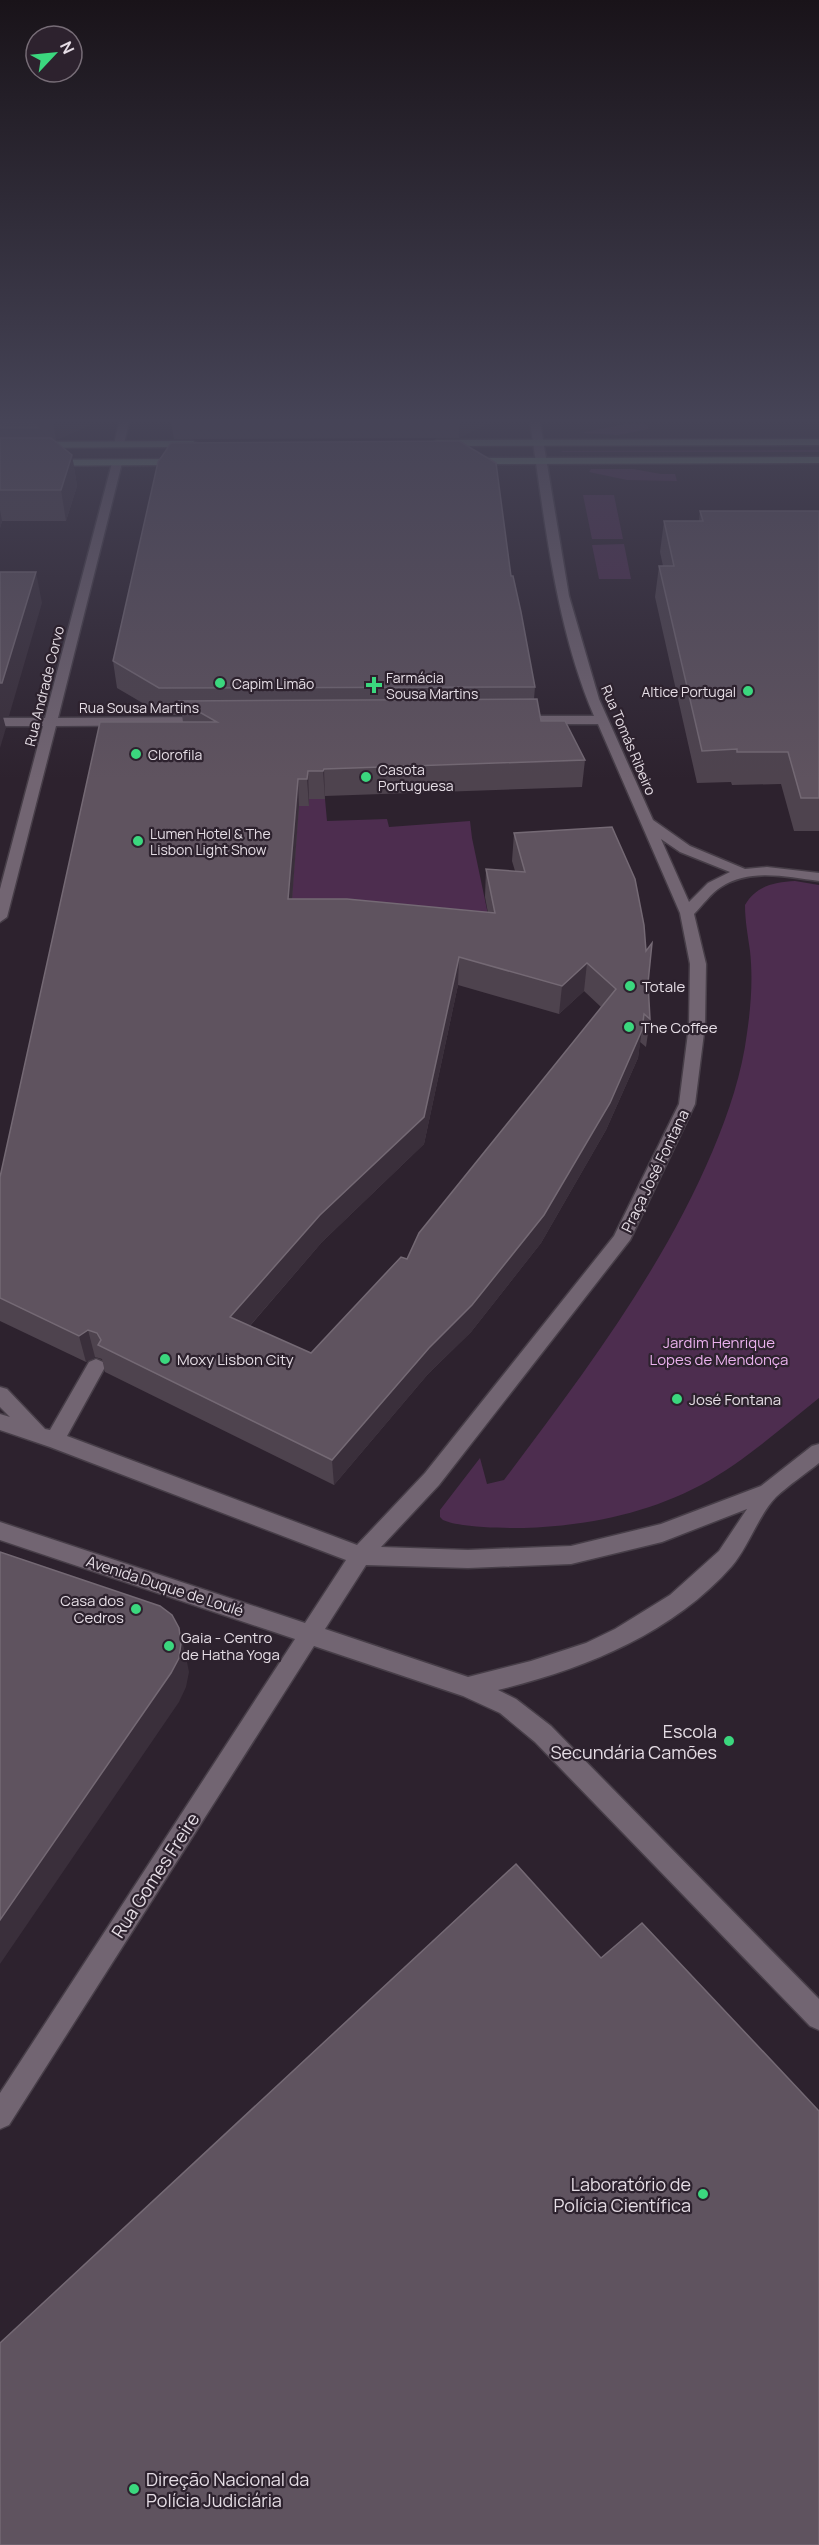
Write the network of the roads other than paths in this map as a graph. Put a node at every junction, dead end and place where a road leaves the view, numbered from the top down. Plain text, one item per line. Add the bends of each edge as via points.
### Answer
1 (97, 541) edge
2 (554, 541) edge
3 (507, 720) edge
4 (602, 720) junction
5 (219, 721) edge
6 (0, 722) edge
7 (50, 722) junction
8 (648, 823) junction
9 (741, 872) junction
10 (819, 877) edge
11 (687, 913) junction
12 (0, 917) edge
13 (96, 1367) dead end
14 (0, 1395) edge
15 (0, 1422) edge
16 (48, 1438) junction
17 (819, 1452) edge
18 (768, 1492) junction
19 (0, 1531) edge
20 (360, 1556) junction
21 (309, 1634) junction
22 (468, 1687) junction
23 (819, 2017) edge
24 (0, 2116) edge

1 - 7 street, Rua Andrade Corvo
2 - 4 street, Rua Tomás Ribeiro via 563,596
3 - 4 street
4 - 8 street, Rua Tomás Ribeiro
5 - 7 street, Rua Sousa Martins
6 - 7 street, Rua Sousa Martins
7 - 12 street, Rua Andrade Corvo
8 - 9 street via 685,849
8 - 11 street, Rua Tomás Ribeiro
9 - 10 street
9 - 11 street via 716,884
11 - 20 street, Praça José Fontana via 698,964 697,1026 687,1104 621,1240 432,1479
13 - 16 street
14 - 16 street
15 - 16 street
16 - 20 street
17 - 18 street
18 - 20 street via 662,1533 570,1556
18 - 22 street via 729,1555 682,1600 589,1654
19 - 21 street, Avenida Duque de Loulé
20 - 21 street, Praça José Fontana
21 - 22 street, Avenida Duque de Loulé
21 - 24 street, Rua Gomes Freire
22 - 23 street, Avenida Duque de Loulé via 508,1706 543,1734

